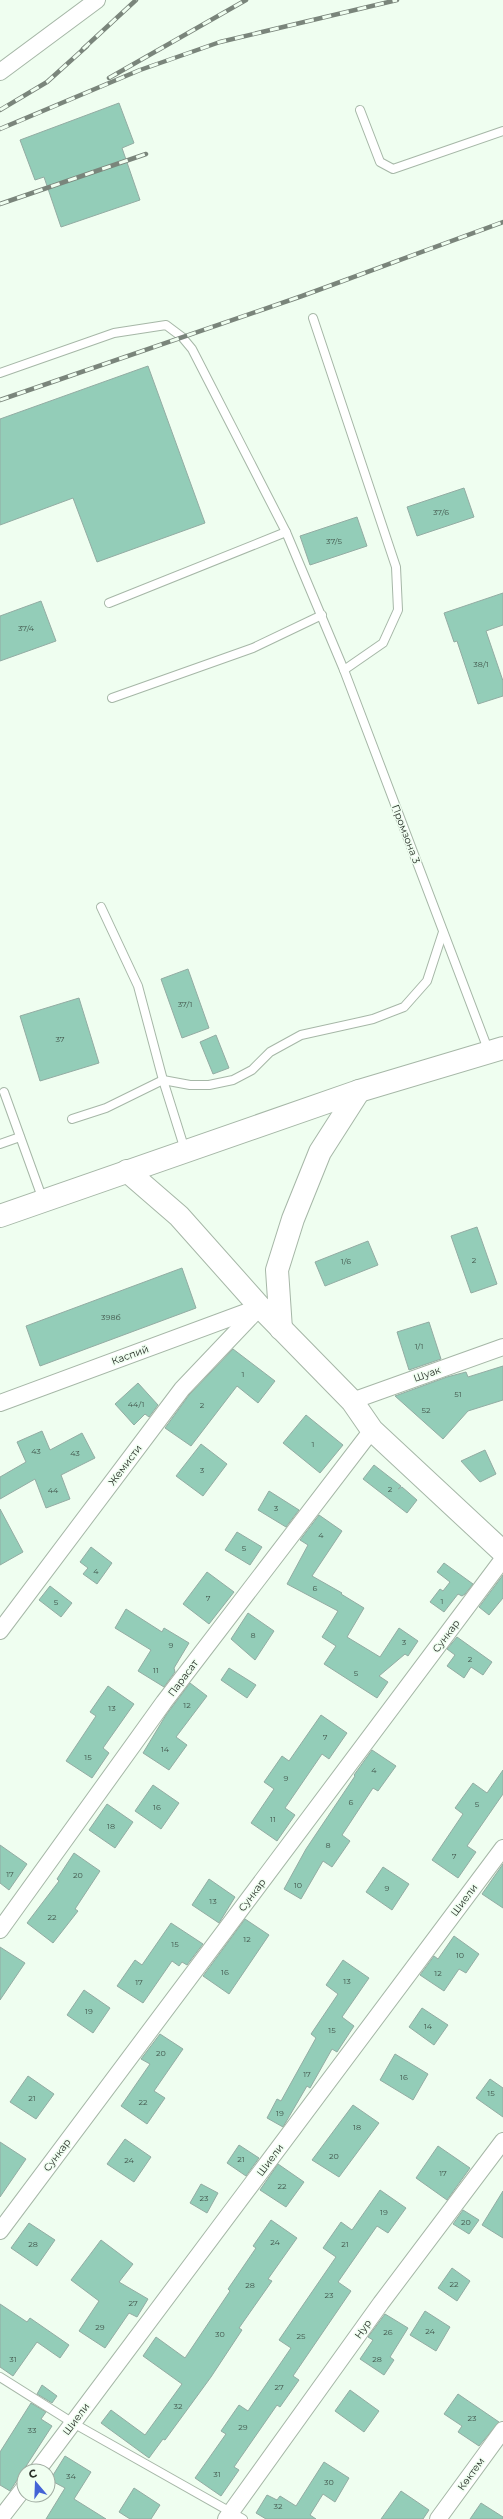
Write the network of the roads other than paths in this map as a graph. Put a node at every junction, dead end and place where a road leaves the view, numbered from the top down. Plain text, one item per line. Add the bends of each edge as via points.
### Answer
1 (97, 0) edge
2 (0, 72) edge
3 (360, 110) dead end
4 (503, 131) edge
5 (313, 318) dead end
6 (0, 373) edge
7 (286, 532) junction
8 (109, 603) dead end
9 (322, 616) junction
10 (344, 670) junction
11 (112, 698) dead end
12 (101, 907) dead end
13 (443, 932) junction
14 (496, 1050) edge
15 (163, 1080) junction
16 (359, 1091) junction
17 (4, 1092) dead end
18 (72, 1119) dead end
19 (20, 1137) junction
20 (0, 1144) edge
21 (186, 1151) junction
22 (127, 1171) junction
23 (43, 1201) junction
24 (0, 1216) edge
25 (260, 1307) junction
26 (281, 1329) junction
27 (503, 1347) edge
28 (352, 1401) junction
29 (0, 1403) edge
30 (372, 1430) junction
31 (502, 1552) edge
32 (0, 1631) edge
33 (503, 1848) edge
34 (0, 1930) edge
35 (503, 2141) edge
36 (0, 2231) edge
37 (0, 2377) edge
38 (73, 2423) junction
39 (503, 2430) edge
40 (43, 2463) edge
41 (16, 2498) edge
42 (234, 2516) edge
43 (0, 2519) edge
44 (438, 2519) edge

1 - 2 street
3 - 4 lane via 380,162 393,169
5 - 10 lane via 396,567 398,610 382,643
6 - 7 lane, Промзона 3 via 114,333 166,325 182,337 192,349
7 - 8 lane
7 - 9 lane, Промзона 3
9 - 10 lane, Промзона 3
9 - 11 lane via 253,648
10 - 13 lane, Промзона 3
12 - 15 lane via 138,986
13 - 14 lane, Промзона 3
13 - 15 lane via 427,981 404,1007 373,1019 301,1035 270,1052 252,1070 233,1080 190,1086
14 - 16 street
15 - 18 lane via 106,1108
15 - 21 lane
16 - 21 street
16 - 26 street via 320,1152 292,1219 277,1270
17 - 19 lane
19 - 20 lane
19 - 23 lane
21 - 22 street
22 - 23 street
22 - 25 street via 178,1216
23 - 24 street
25 - 26 street
25 - 29 street, Каспий
25 - 32 street, Жемисти via 182,1389
26 - 28 street
27 - 28 street, Шуак
28 - 30 street
30 - 31 street
30 - 34 street, Парасат via 164,1702
31 - 36 street, Сункар
33 - 38 street, Шиели
35 - 42 street, Нур via 381,2303
37 - 38 lane
38 - 40 street, Шиели
38 - 42 lane
39 - 44 street, Көктем
41 - 43 street

